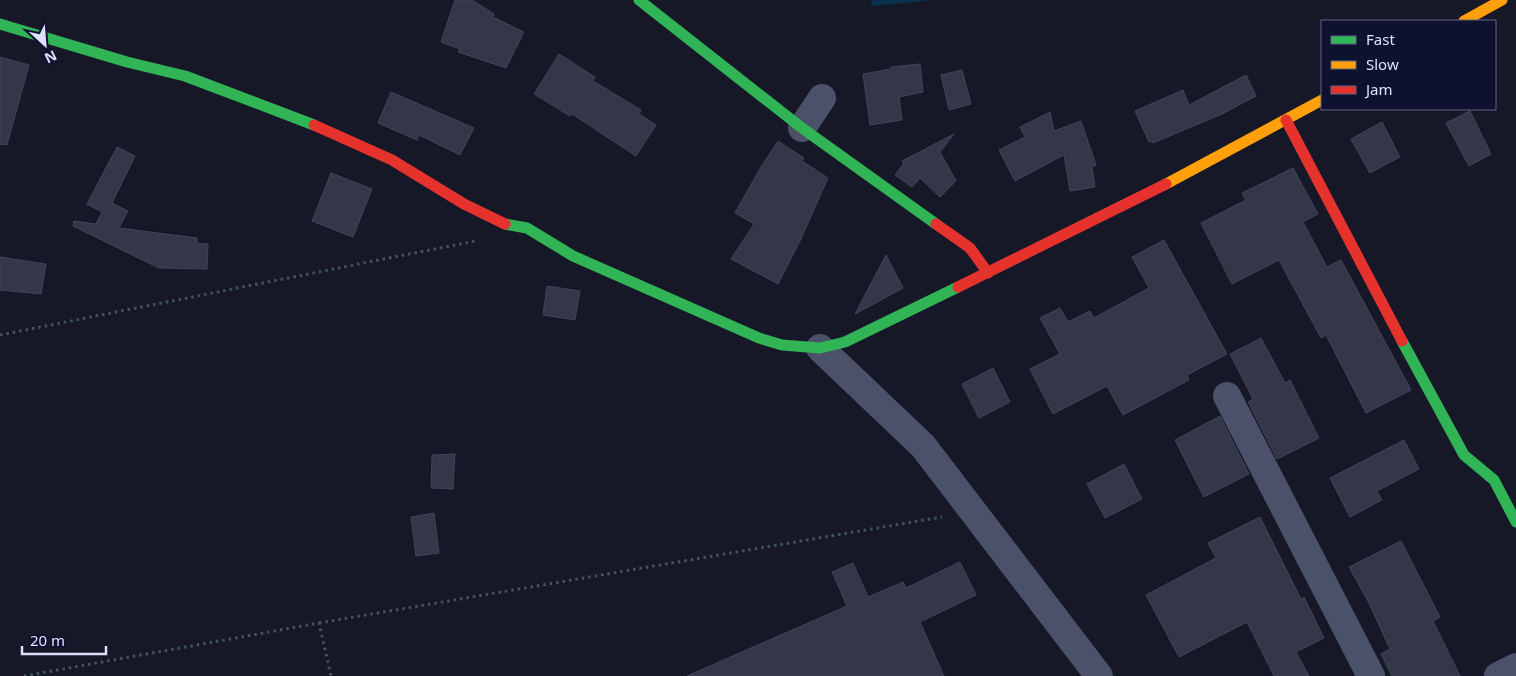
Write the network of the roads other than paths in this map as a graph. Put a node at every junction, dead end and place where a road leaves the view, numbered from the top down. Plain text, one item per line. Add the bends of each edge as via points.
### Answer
1 (639, 0) edge
2 (1502, 0) edge
3 (1466, 20) edge
4 (0, 24) edge
5 (822, 98) dead end
6 (1321, 101) edge
7 (1286, 120) junction
8 (802, 128) junction
9 (988, 273) junction
10 (820, 348) junction
11 (1227, 396) dead end
12 (1516, 522) edge
13 (1516, 667) edge
14 (1099, 676) edge
15 (1371, 676) edge
16 (1498, 676) edge

1 - 8 street
2 - 3 street
4 - 10 street via 185,76 299,118 392,160 464,204 504,224 527,228 573,256 760,338 782,345
5 - 8 street
6 - 7 street
7 - 9 street
7 - 12 street via 1464,455 1494,480
8 - 9 street via 970,248
9 - 10 street via 861,335
10 - 14 street via 923,446
11 - 15 street
13 - 16 street

